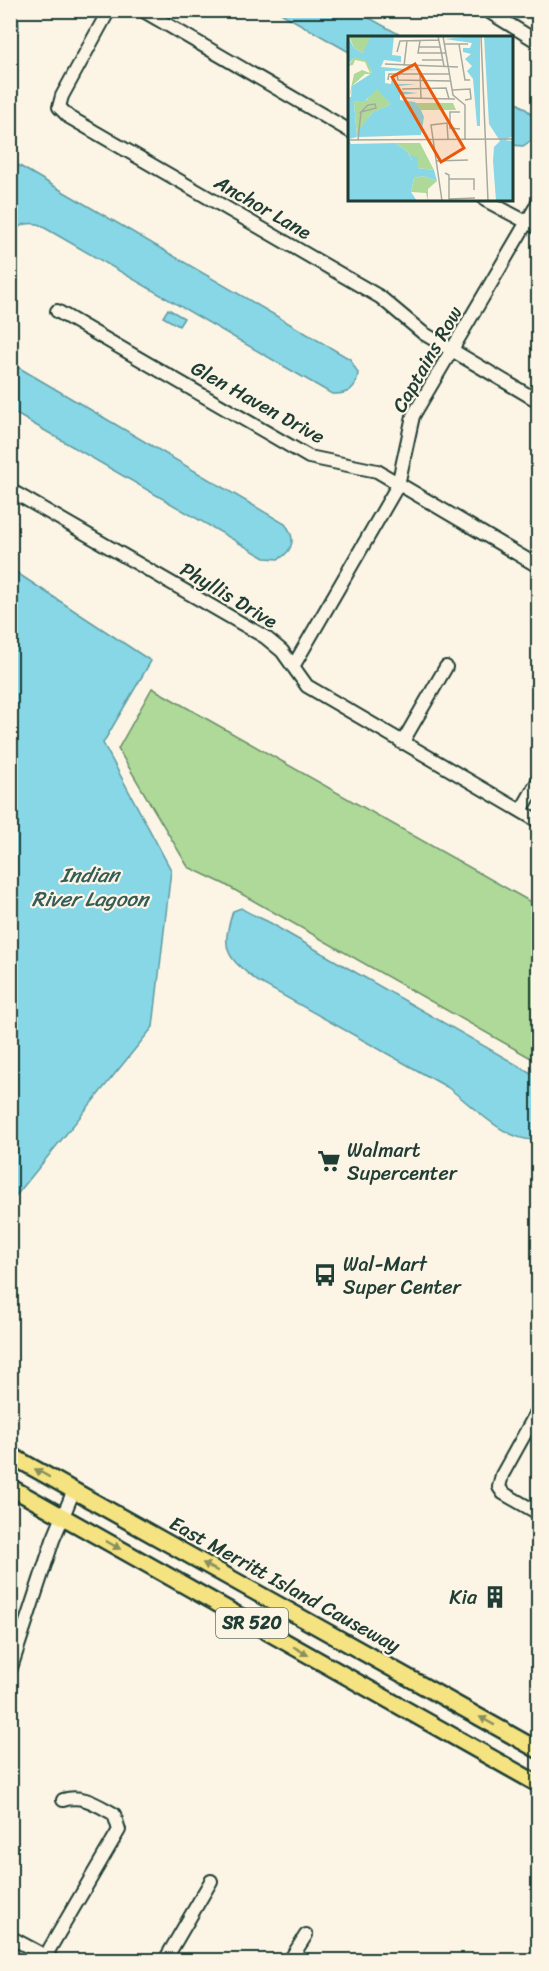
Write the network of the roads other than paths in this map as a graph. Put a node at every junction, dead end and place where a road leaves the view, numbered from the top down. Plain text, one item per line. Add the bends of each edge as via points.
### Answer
1 (109, 10) edge
2 (142, 10) edge
3 (486, 10) edge
4 (537, 37) edge
5 (348, 130) edge
6 (487, 201) edge
7 (538, 203) edge
8 (533, 225) edge
9 (57, 311) dead end
10 (453, 351) junction
11 (538, 401) edge
12 (398, 485) junction
13 (10, 490) edge
14 (538, 566) edge
15 (294, 665) junction
16 (446, 667) dead end
17 (402, 743) junction
18 (538, 781) edge
19 (521, 811) junction
20 (538, 821) edge
21 (538, 1410) edge
22 (10, 1455) edge
23 (10, 1487) edge
24 (74, 1490) junction
25 (538, 1513) edge
26 (62, 1517) junction
27 (10, 1671) edge
28 (538, 1750) edge
29 (538, 1784) edge
30 (63, 1800) dead end
31 (211, 1881) dead end
32 (306, 1935) dead end
33 (10, 1937) edge
34 (47, 1959) edge
35 (165, 1960) edge
36 (291, 1960) edge

1 - 10 street, Anchor Lane via 62,96 59,107 69,117 380,297 411,325
2 - 5 street
3 - 4 street
6 - 8 street
7 - 8 street, Captains Row
8 - 10 street, Captains Row
9 - 12 street, Glen Haven Drive via 309,457 377,471
10 - 11 street, Anchor Lane
10 - 12 street, Captains Row via 414,416
12 - 14 street, Glen Haven Drive
12 - 15 street, Captains Row
13 - 15 street, Phyllis Drive via 265,637
15 - 17 street, Phyllis Drive via 307,686
16 - 17 street
17 - 19 street, Phyllis Drive
18 - 19 street
19 - 20 street, Phyllis Drive
21 - 25 street via 501,1475 501,1491
24 -> 22 main road, East Merritt Island Causeway / SR 520
23 - 26 main road, SR 520
24 - 26 street
28 -> 24 main road, East Merritt Island Causeway / SR 520
26 - 27 street
26 -> 29 main road, SR 520
30 - 34 street via 87,1799 114,1814 118,1830
31 - 35 street
32 - 36 street
33 - 34 street

